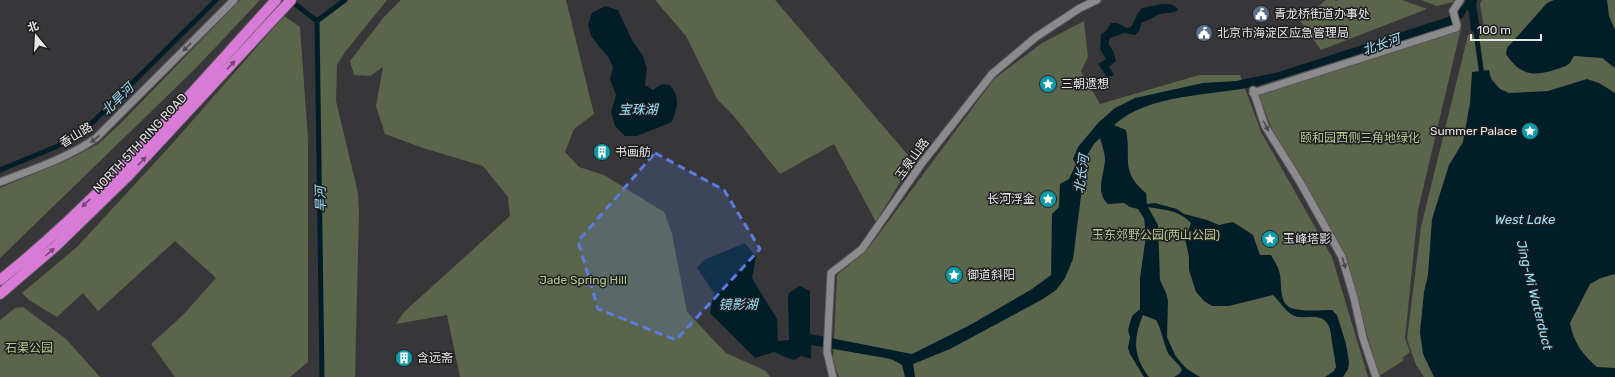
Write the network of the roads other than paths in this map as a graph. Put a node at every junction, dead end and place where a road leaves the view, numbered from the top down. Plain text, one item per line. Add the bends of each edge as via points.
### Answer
1 (234, 0) edge
2 (276, 0) edge
3 (291, 0) edge
4 (1097, 0) edge
5 (1460, 0) edge
6 (0, 182) edge
7 (0, 280) edge
8 (1, 293) edge
9 (833, 377) edge
10 (1376, 377) edge

1 -> 6 street, 香山路 via 96,138 63,156
2 -> 7 highway, NORTH 5TH RING ROAD via 88,202
8 -> 3 highway, NORTH 5TH RING ROAD via 56,246 127,177
4 - 9 street, 玉泉山路 via 1036,37 992,74 922,163 862,249 832,273 827,352
5 -> 10 street via 1453,11 1456,28 1253,91 1265,126 1342,257

